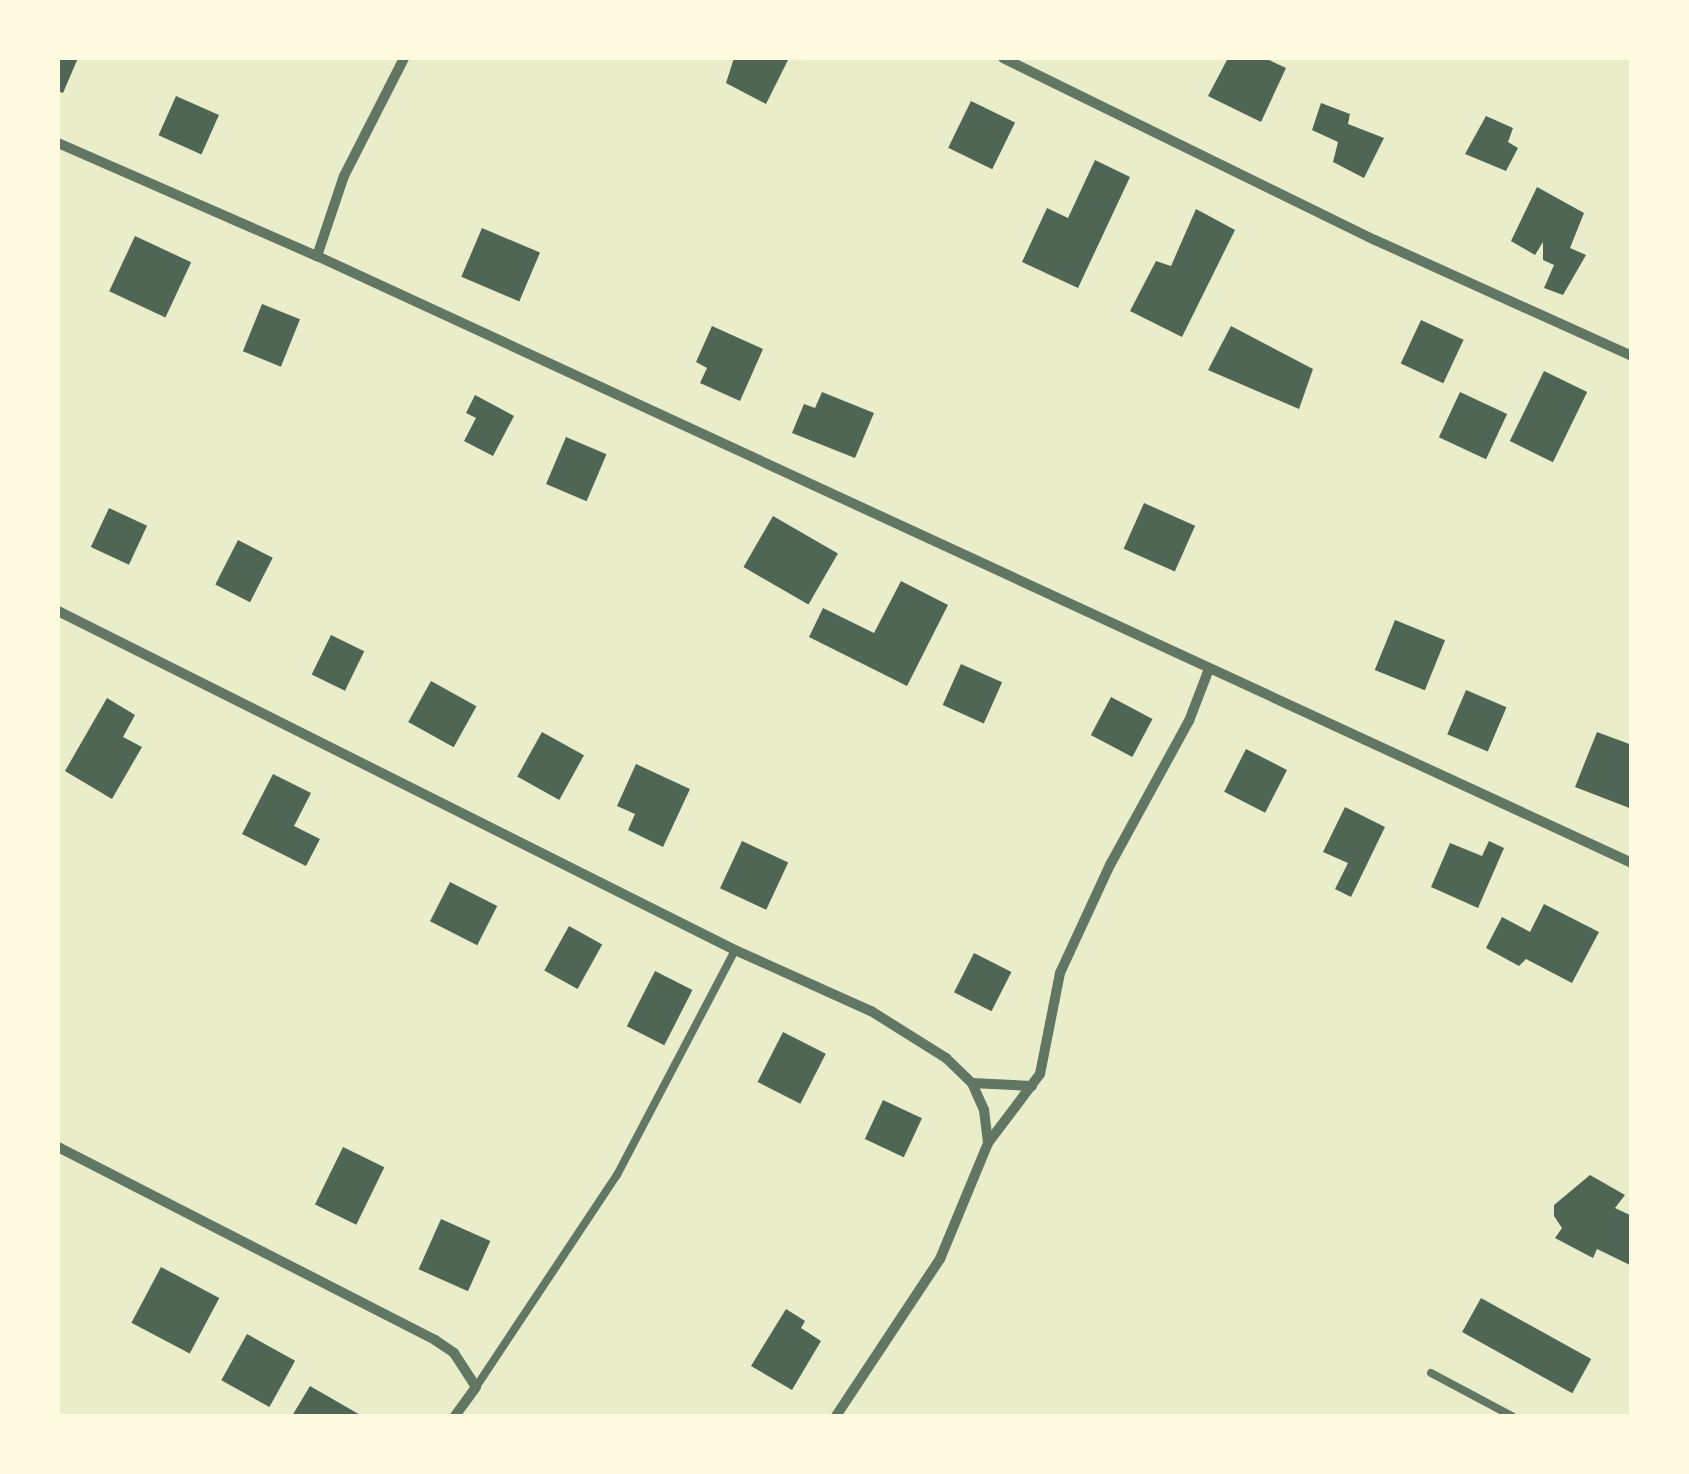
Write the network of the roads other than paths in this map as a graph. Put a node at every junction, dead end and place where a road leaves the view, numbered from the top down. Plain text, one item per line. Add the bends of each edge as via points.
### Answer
1 (404, 58) edge
2 (1002, 58) edge
3 (58, 142) edge
4 (317, 256) junction
5 (1632, 356) edge
6 (58, 610) edge
7 (1209, 669) junction
8 (1632, 863) edge
9 (735, 950) junction
10 (972, 1083) junction
11 (1032, 1086) junction
12 (988, 1144) junction
13 (58, 1147) edge
14 (1431, 1373) dead end
15 (476, 1387) junction
16 (455, 1416) edge
17 (836, 1416) edge
18 (1512, 1416) edge

1 - 4 street via 344,176
2 - 5 street via 1375,240
3 - 4 street
4 - 7 street
6 - 9 street
7 - 8 street
7 - 11 street via 1190,721 1110,865 1060,974
9 - 10 street via 871,1011 946,1058
9 - 15 lane via 617,1175
10 - 11 street
10 - 12 street
11 - 12 street
12 - 17 street via 940,1258
13 - 15 street via 434,1340 454,1353
14 - 18 lane
15 - 16 street

